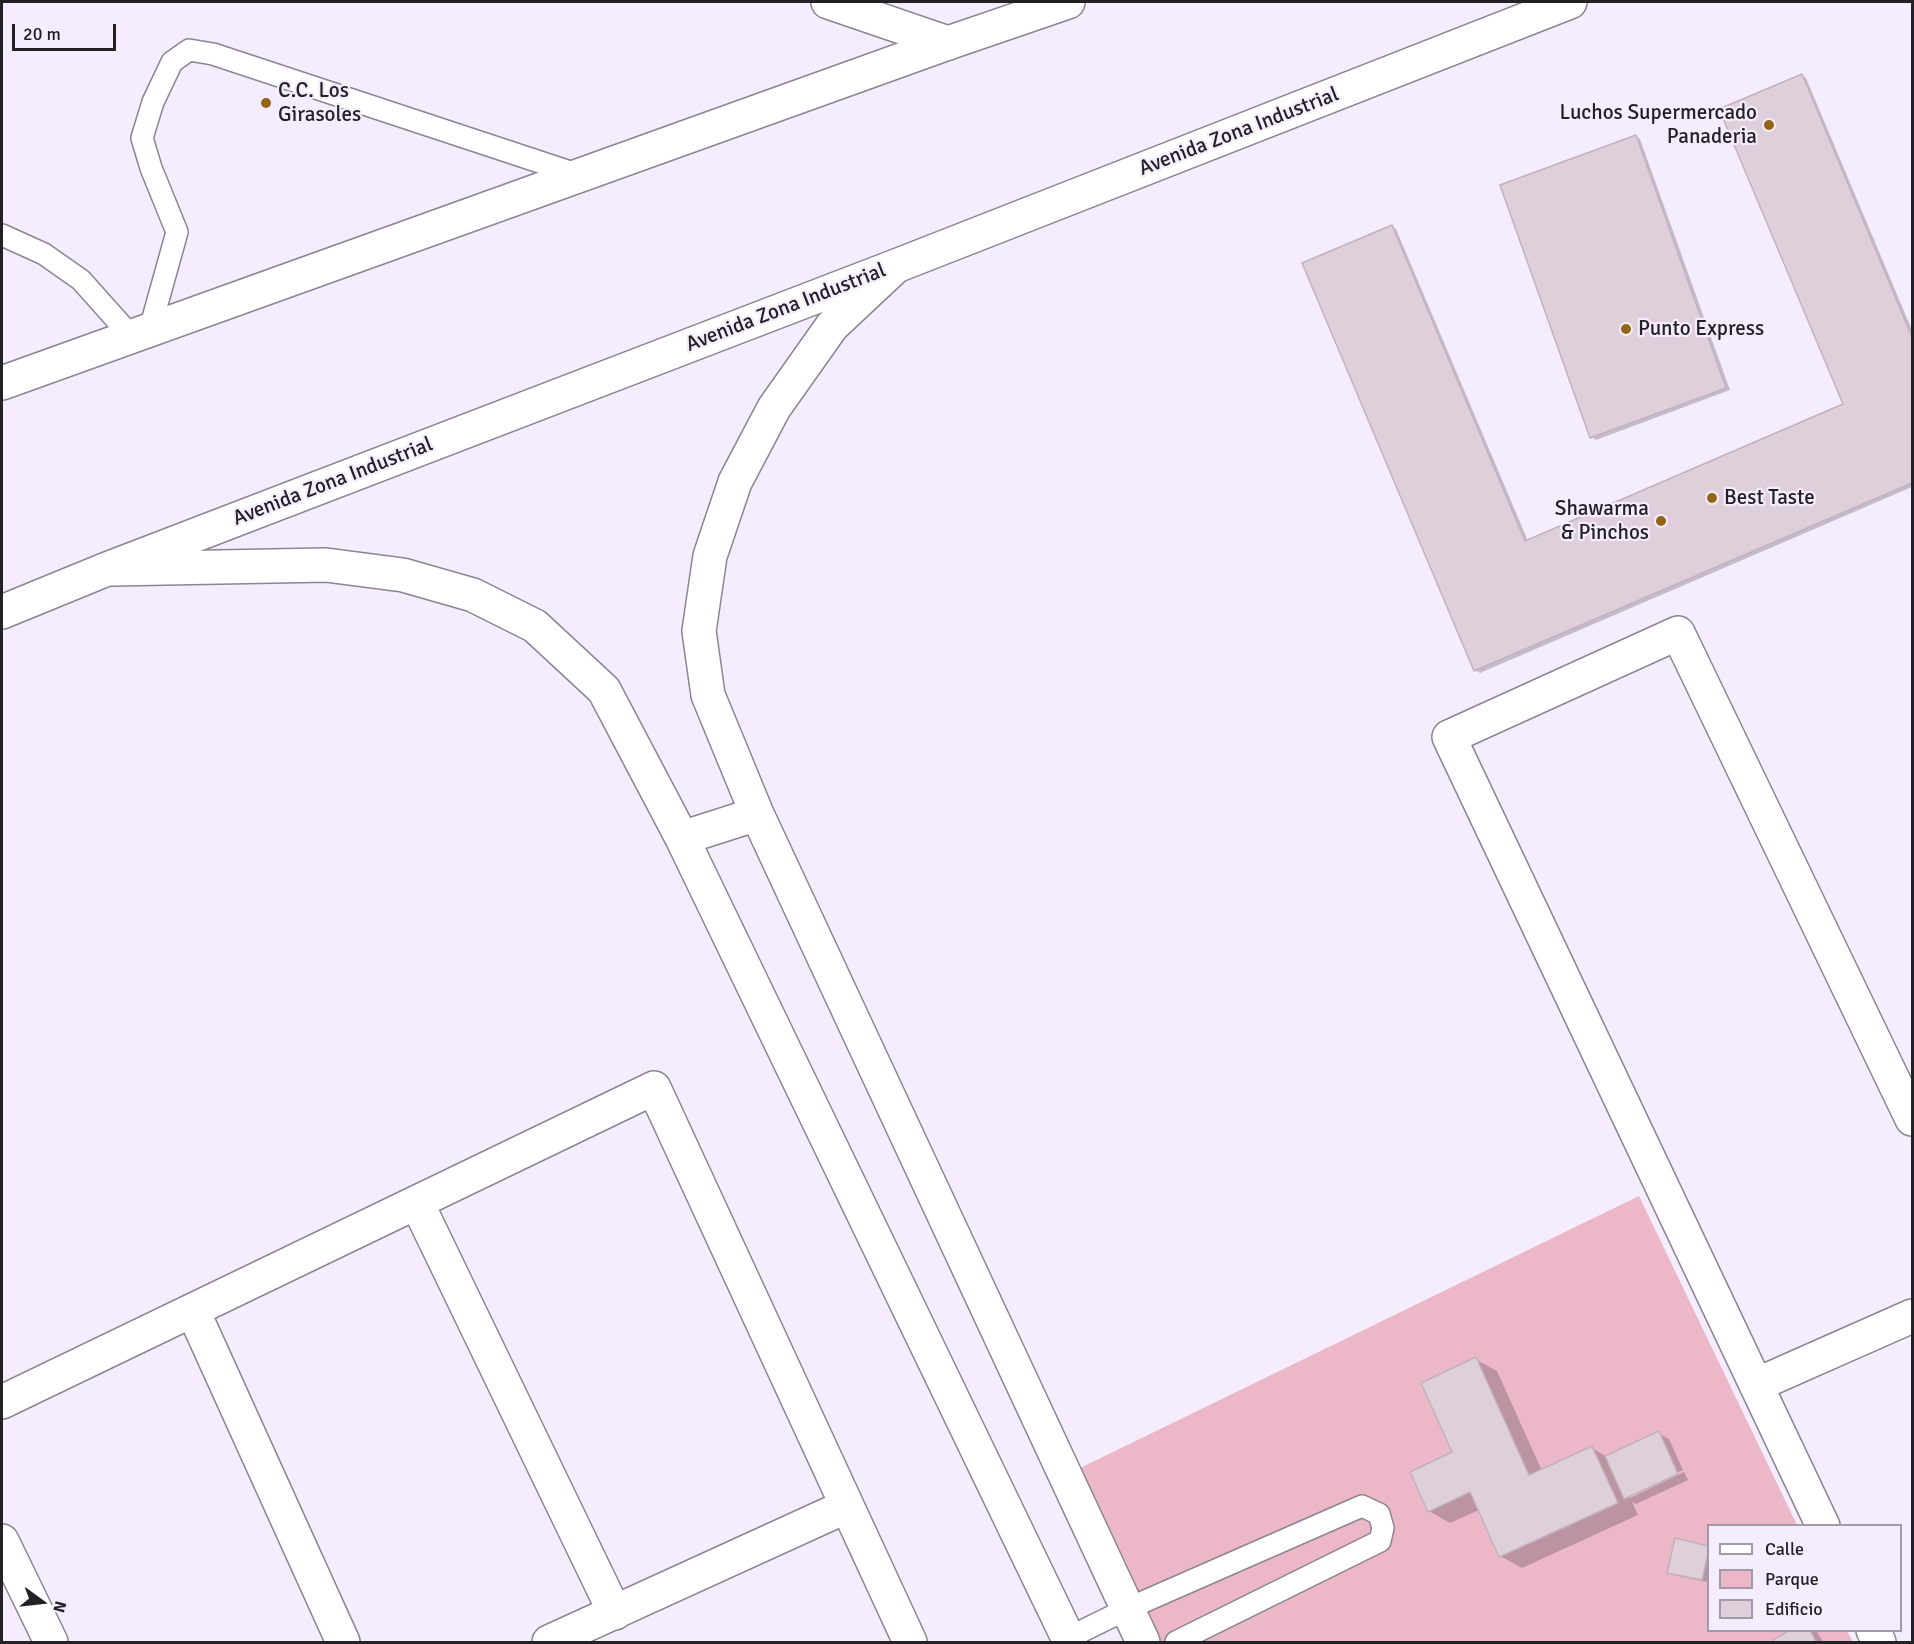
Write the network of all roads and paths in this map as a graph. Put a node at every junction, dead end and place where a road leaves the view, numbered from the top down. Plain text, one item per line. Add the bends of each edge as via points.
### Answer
1 (828, 2) edge
2 (1068, 2) edge
3 (1570, 2) edge
4 (948, 43) junction
5 (579, 175) junction
6 (2, 235) edge
7 (897, 266) junction
8 (140, 333) junction
9 (2, 383) edge
10 (107, 569) junction
11 (2, 612) edge
12 (757, 814) junction
13 (682, 838) junction
14 (1912, 1119) edge
15 (417, 1203) junction
16 (193, 1311) junction
17 (1912, 1316) edge
18 (1756, 1385) junction
19 (2, 1402) edge
20 (847, 1506) junction
21 (1822, 1524) edge
22 (2, 1541) edge
23 (1127, 1609) junction
24 (615, 1612) junction
25 (1069, 1640) edge
26 (51, 1642) edge
27 (343, 1642) edge
28 (549, 1642) edge
29 (910, 1642) edge
30 (1143, 1642) edge
31 (1176, 1642) edge

1 - 4 street
2 - 4 street
3 - 7 street, Avenida Zona Industrial
4 - 5 street
5 - 8 street
5 - 8 lane via 213,54 189,50 172,62 142,138 177,232
6 - 8 lane via 44,254 81,280
7 - 10 street, Avenida Zona Industrial
7 - 12 street via 832,326 774,408 735,482 710,556 699,630 708,695
8 - 9 street
10 - 11 street, Avenida Zona Industrial
10 - 13 street via 326,565 403,575 473,595 535,626 604,690
12 - 13 street
12 - 23 street
13 - 25 street
14 - 18 street via 1678,633 1449,737
15 - 16 street
15 - 20 street via 654,1088
15 - 24 street
16 - 19 street
16 - 27 street
17 - 18 street
18 - 21 street
20 - 24 street
20 - 29 street
22 - 26 street
23 - 25 lane
23 - 30 street
23 - 31 lane via 1362,1506 1379,1514 1383,1528 1380,1541
24 - 28 street

